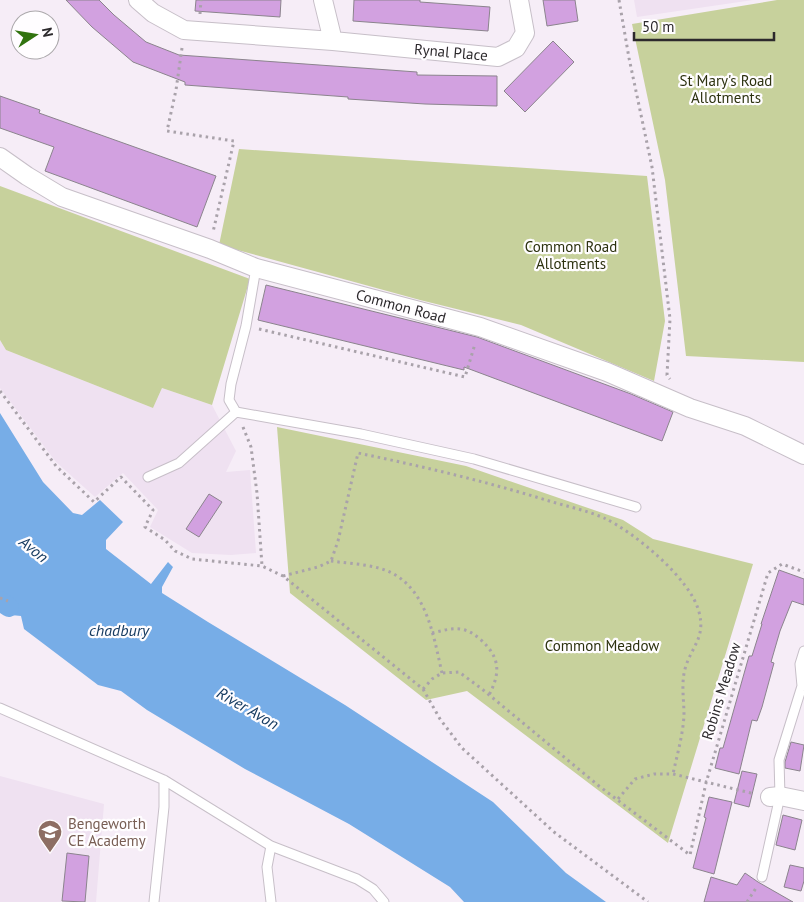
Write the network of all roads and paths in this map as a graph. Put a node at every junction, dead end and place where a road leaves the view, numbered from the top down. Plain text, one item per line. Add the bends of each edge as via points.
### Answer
1 (138, 0) edge
2 (322, 0) edge
3 (519, 0) edge
4 (620, 0) edge
5 (184, 30) junction
6 (333, 41) junction
7 (0, 157) edge
8 (210, 250) junction
9 (256, 268) junction
10 (246, 326) junction
11 (480, 327) junction
12 (667, 375) dead end
13 (0, 391) edge
14 (236, 412) junction
15 (804, 455) edge
16 (148, 477) dead end
17 (636, 507) dead end
18 (331, 561) junction
19 (262, 566) junction
20 (804, 572) edge
21 (283, 576) junction
22 (0, 598) edge
23 (8, 601) dead end
24 (432, 633) junction
25 (804, 651) edge
26 (442, 673) junction
27 (803, 686) edge
28 (423, 689) junction
29 (489, 695) junction
30 (0, 708) edge
31 (673, 774) junction
32 (164, 780) junction
33 (706, 783) junction
34 (775, 797) junction
35 (618, 799) junction
36 (804, 801) edge
37 (271, 846) junction
38 (762, 877) dead end
39 (154, 902) edge
40 (271, 902) edge
41 (384, 902) edge
42 (648, 902) edge

1 - 5 street, Rynal Place via 153,13
2 - 6 street
3 - 6 street, Rynal Place via 525,33 516,48 498,57
4 - 12 path via 652,167 670,319
5 - 6 street, Rynal Place
5 - 8 path via 167,131 234,141
7 - 8 street, Common Road via 62,197
8 - 9 street, Common Road
9 - 10 lane
9 - 11 street, Common Road
10 - 11 path via 465,377
10 - 14 lane via 229,400
11 - 15 street, Common Road via 745,426
13 - 19 path via 56,466 94,502 122,477 153,510 145,527 175,551 192,559
14 - 16 lane via 179,463
14 - 17 lane via 362,434 474,459
14 - 19 path via 251,447
18 - 21 path
18 - 24 path via 367,566 392,574 422,605
18 - 31 path via 358,452 533,496 603,518 628,532 673,571 690,592 699,611 702,630 685,669 684,715
19 - 21 path
20 - 33 path, Robins Meadow via 782,564 768,572
21 - 28 path
22 - 23 path
24 - 26 path
24 - 29 path via 461,629 473,633 485,644 496,660 497,675
25 - 27 lane via 800,664
26 - 28 path
26 - 29 path via 459,672
27 - 34 lane via 779,760
28 - 42 path via 462,748 554,832
29 - 35 path
30 - 32 lane
31 - 33 path
31 - 35 path via 635,779
32 - 37 lane
32 - 39 lane
33 - 34 path
33 - 35 path, Robins Meadow via 690,856
34 - 36 street
34 - 38 lane
37 - 40 lane via 267,867
37 - 41 lane via 357,879 373,889

